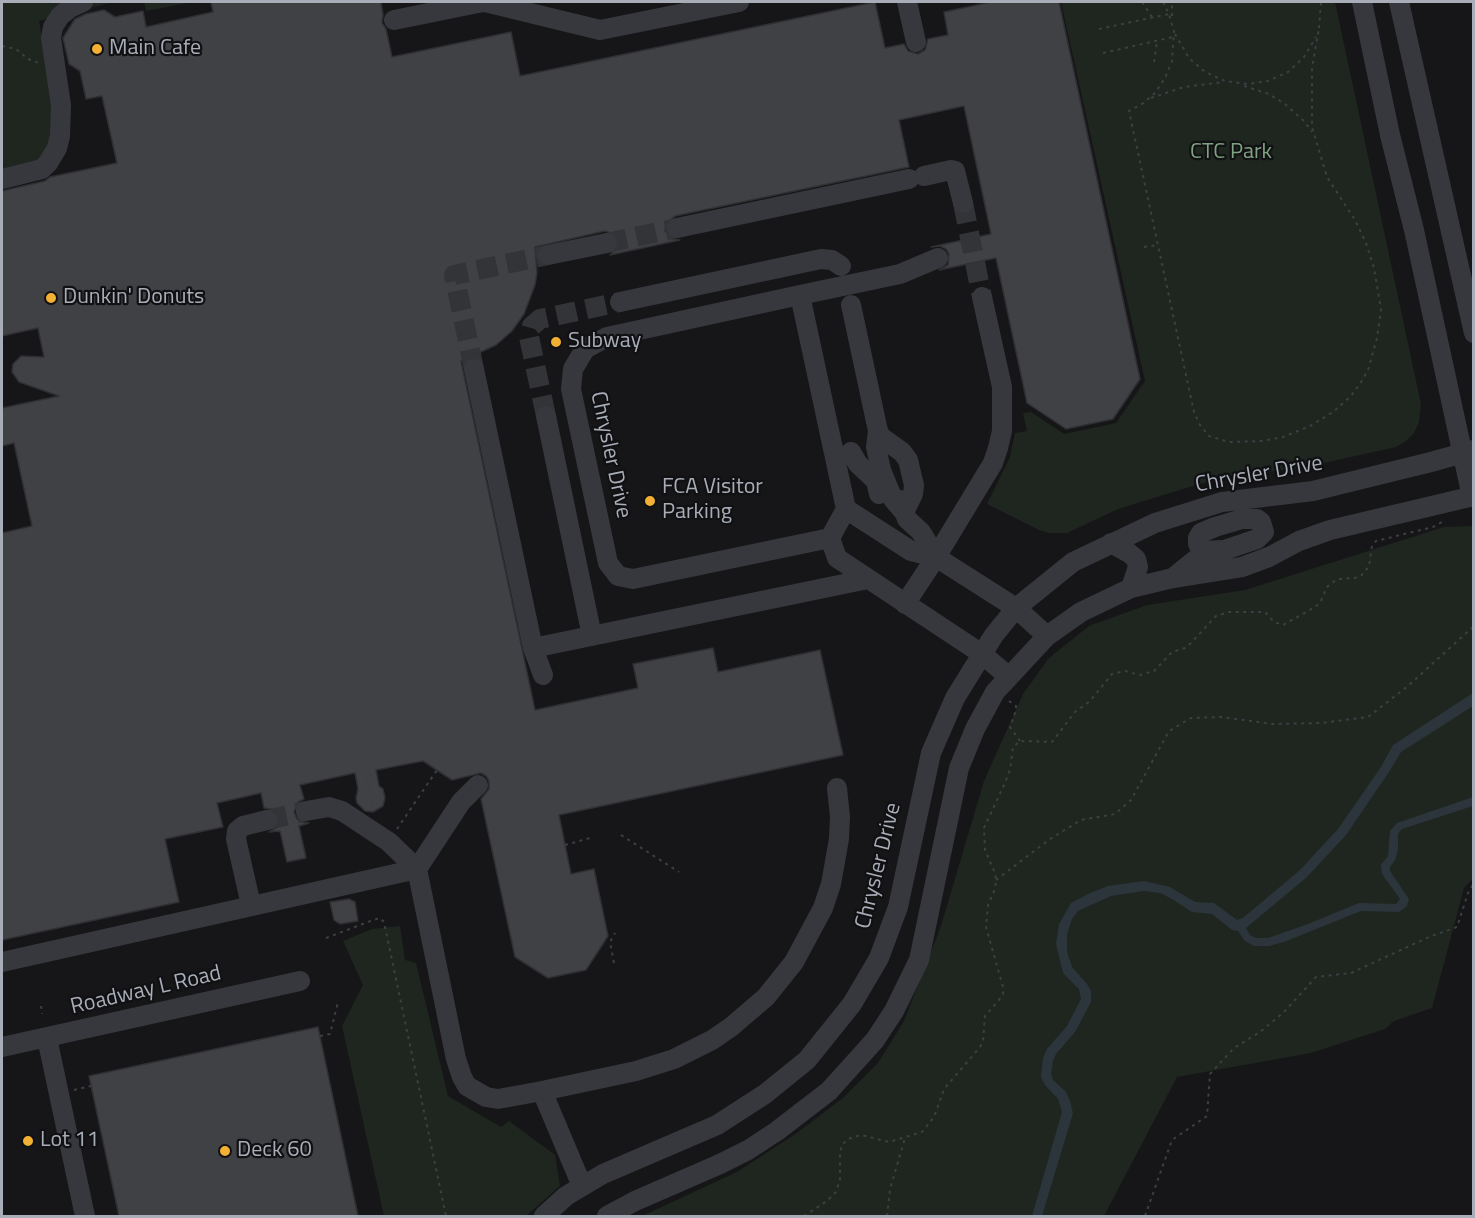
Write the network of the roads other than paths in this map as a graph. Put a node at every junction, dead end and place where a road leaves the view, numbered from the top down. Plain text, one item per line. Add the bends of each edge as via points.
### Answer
1 (83, 2) edge
2 (484, 2) edge
3 (739, 2) edge
4 (907, 2) edge
5 (1362, 2) edge
6 (1399, 2) edge
7 (507, 4) edge
8 (548, 9) edge
9 (394, 20) dead end
10 (916, 42) dead end
11 (2, 178) edge
12 (963, 203) tunnel mouth
13 (678, 228) tunnel mouth
14 (607, 243) tunnel mouth
15 (548, 255) tunnel mouth
16 (938, 258) dead end
17 (841, 266) dead end
18 (800, 295) junction
19 (982, 297) tunnel mouth
20 (620, 302) tunnel mouth
21 (851, 305) dead end
22 (1473, 333) edge
23 (474, 369) tunnel mouth
24 (546, 416) tunnel mouth
25 (886, 440) junction
26 (851, 452) dead end
27 (1468, 452) edge
28 (1288, 494) junction
29 (1473, 497) edge
30 (846, 509) junction
31 (908, 519) junction
32 (1242, 519) junction
33 (1155, 523) junction
34 (1215, 527) junction
35 (830, 538) junction
36 (1299, 541) junction
37 (1111, 543) junction
38 (1248, 543) junction
39 (1221, 550) junction
40 (936, 557) junction
41 (1173, 578) junction
42 (868, 579) junction
43 (1131, 588) junction
44 (905, 604) junction
45 (1016, 608) junction
46 (592, 636) junction
47 (1047, 636) junction
48 (533, 648) junction
49 (982, 654) junction
50 (543, 675) dead end
51 (1008, 676) junction
52 (478, 785) dead end
53 (837, 788) dead end
54 (306, 811) tunnel mouth
55 (267, 820) tunnel mouth
56 (417, 869) junction
57 (251, 905) junction
58 (2, 962) edge
59 (300, 981) dead end
60 (47, 1038) junction
61 (2, 1047) edge
62 (542, 1091) junction
63 (582, 1186) junction
64 (85, 1216) edge
65 (544, 1216) edge
66 (607, 1216) edge

1 - 11 street via 65,12 53,27 51,38 61,105 57,148 42,169
2 - 7 street
2 - 9 street
3 - 8 street via 600,30
4 - 10 street
5 - 27 street via 1390,135
6 - 22 street
7 - 8 street
12 - 13 street via 955,171 951,170
14 - 15 street
16 - 18 street, Chrysler Drive via 900,274
17 - 20 street via 821,259
18 - 30 street
18 - 35 street, Chrysler Drive via 607,337 585,349 573,369 571,389 608,563 618,576 633,579
19 - 40 street via 1002,387 1002,431 993,463
21 - 25 street
23 - 48 street
24 - 46 street
25 - 31 street via 908,460 914,485
25 - 31 street via 876,447 886,486
26 - 31 street via 876,481 886,508 895,516
27 - 28 street, Chrysler Drive via 1354,482
27 - 29 street
28 - 32 street via 1267,509
28 - 33 street, Chrysler Drive via 1222,502
29 - 36 street via 1341,527
30 - 35 street
30 - 40 street via 911,550
31 - 40 street
32 - 34 street
32 - 38 street via 1257,519 1263,526 1261,536
33 - 34 street via 1181,528
33 - 37 street, Chrysler Drive
34 - 39 street via 1202,533 1198,544 1207,551
35 - 42 street via 837,558
36 - 38 street
36 - 41 street via 1242,567
37 - 43 street via 1136,559 1138,567
37 - 45 street, Chrysler Drive via 1073,562
38 - 39 street
39 - 41 street via 1195,560
40 - 44 street
40 - 45 street
41 - 43 street
42 - 44 street
42 - 46 street
43 - 47 street via 1081,612
44 - 49 street
45 - 47 street
45 - 49 street, Chrysler Drive
46 - 48 street
47 - 51 street
48 - 50 street
49 - 51 street
49 - 63 street, Chrysler Drive via 955,698 931,753 898,907 879,958 852,1004 807,1060 765,1094 717,1125
51 - 66 street via 975,729 959,768 919,960 894,1011 874,1040 829,1091 777,1131 720,1164
52 - 56 street via 461,802
53 - 62 street via 839,839 823,908 794,962 766,997 712,1040 674,1059
54 - 56 street via 329,807 342,811 389,842
55 - 57 street via 237,831
56 - 57 street
56 - 62 street via 453,1048 467,1086 498,1099
57 - 58 street
59 - 60 street, Roadway L Road
60 - 61 street, Roadway L Road
60 - 64 street
62 - 63 street
63 - 65 street, Chrysler Drive

